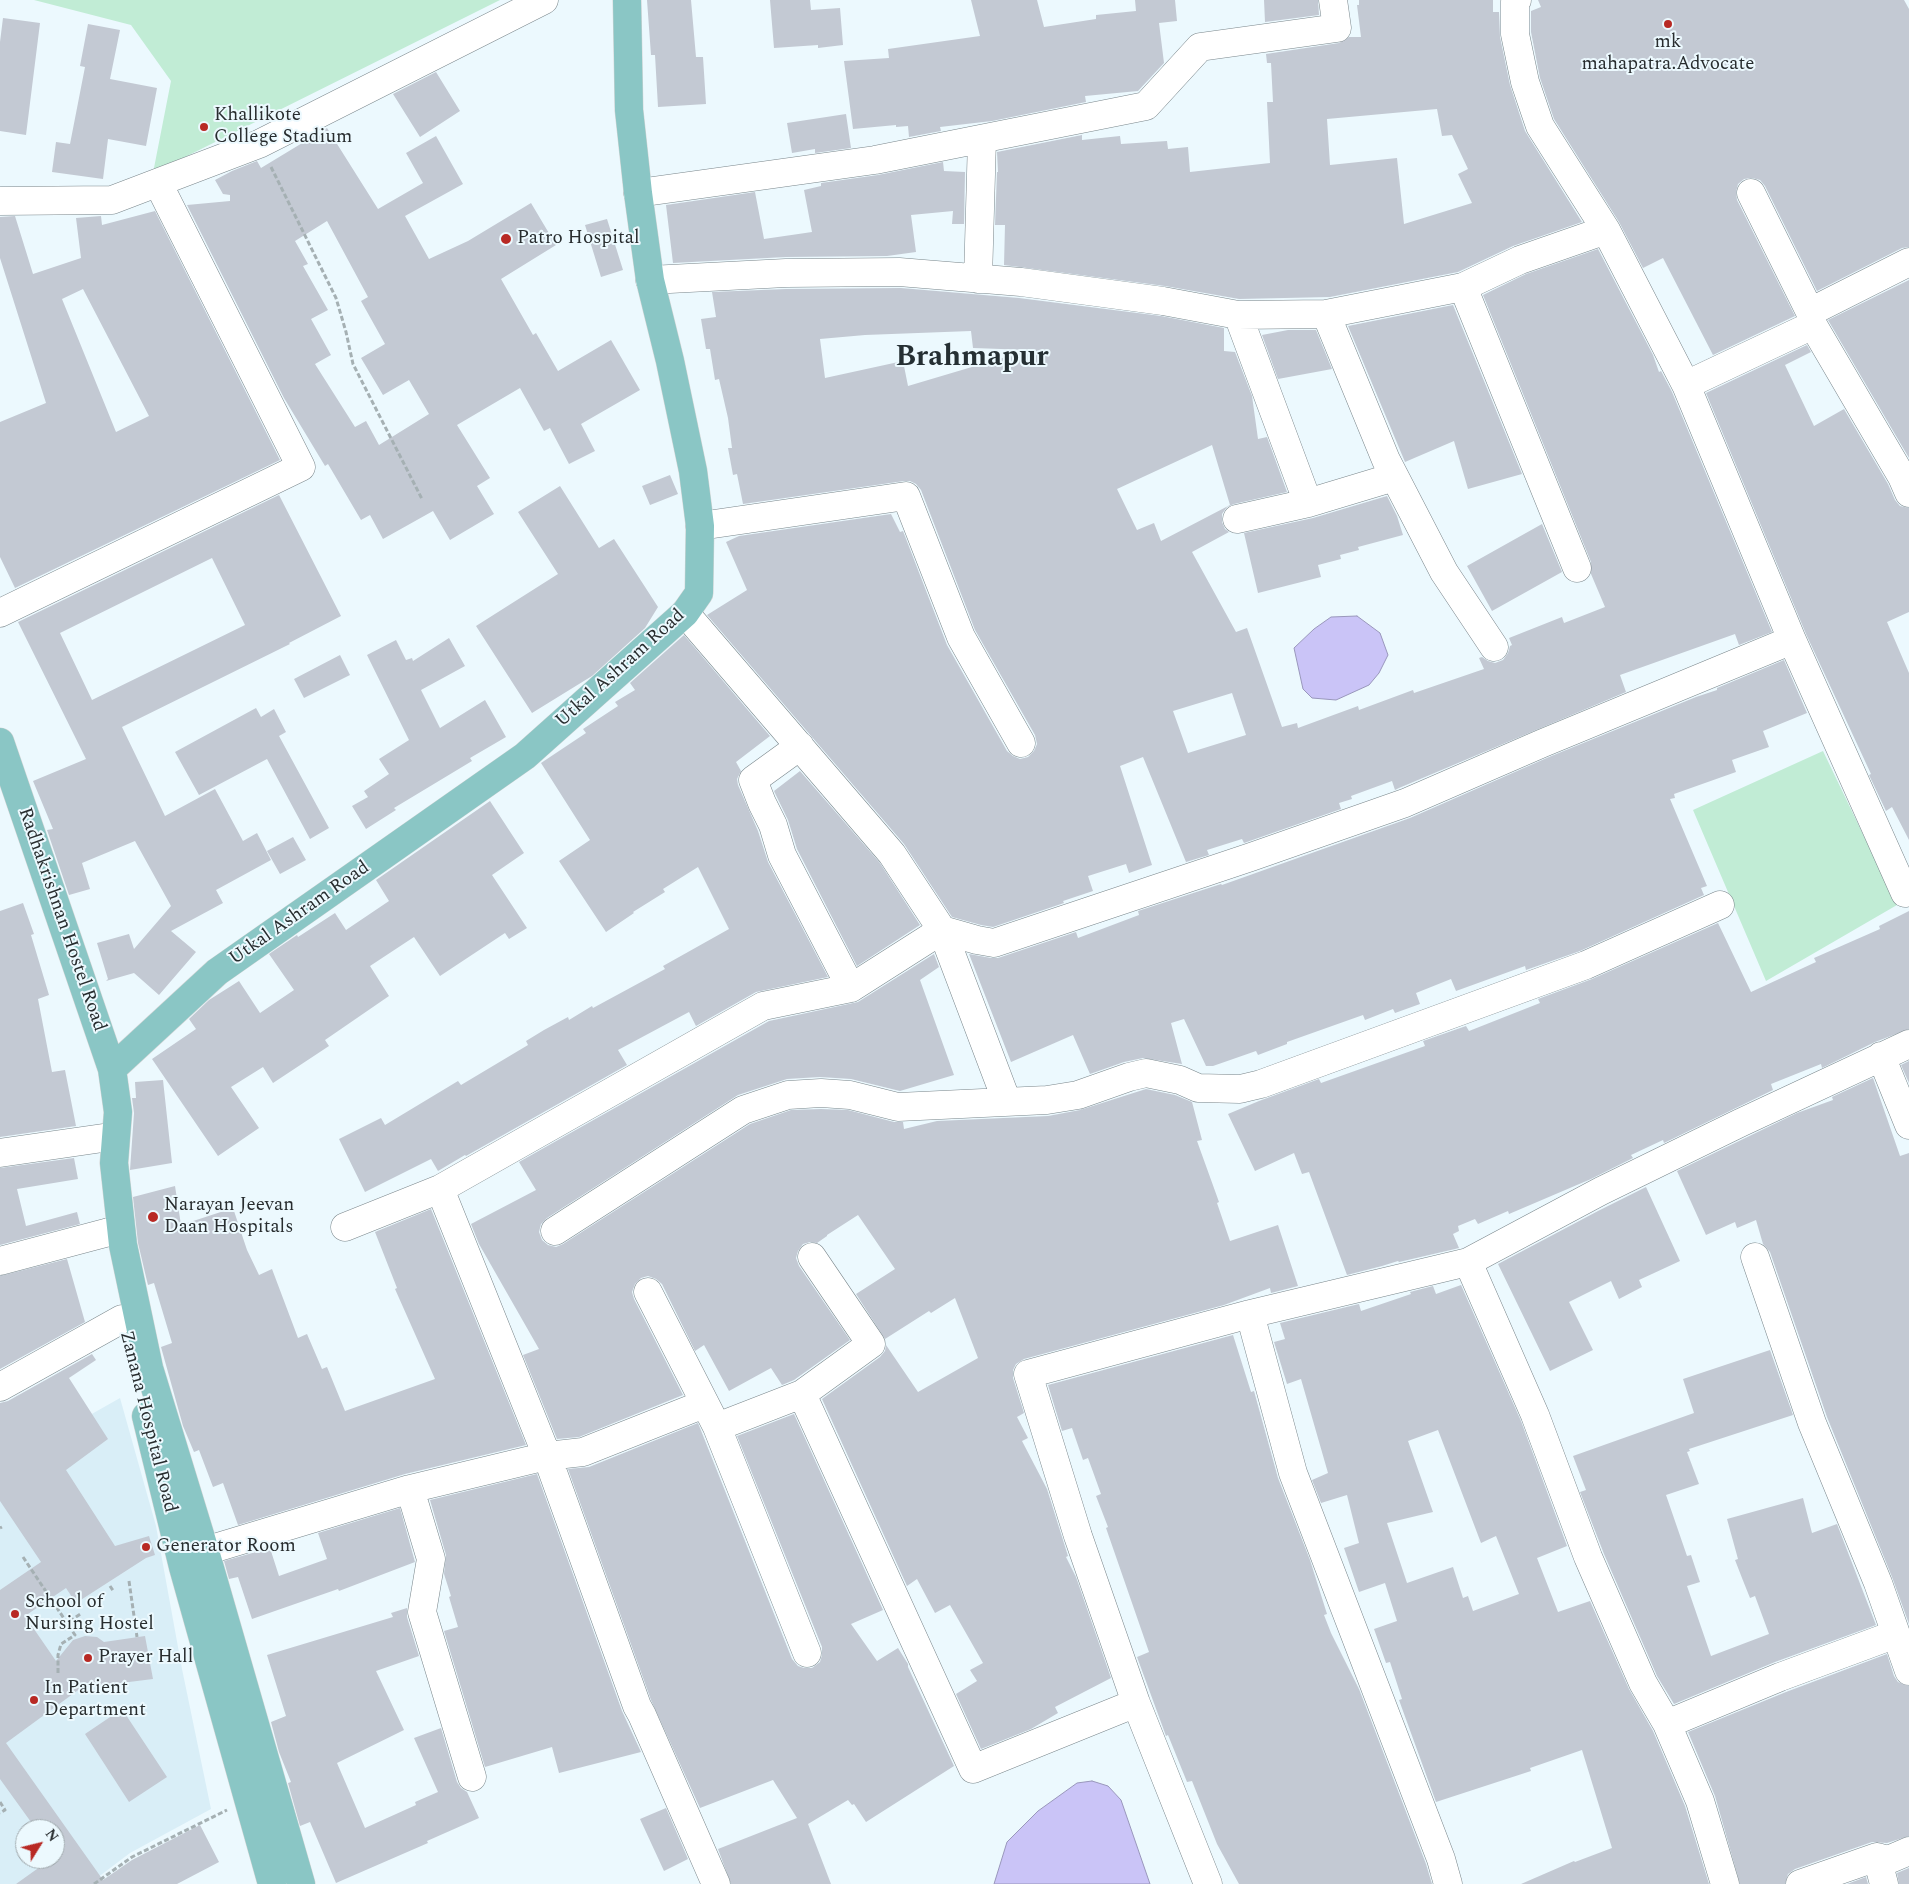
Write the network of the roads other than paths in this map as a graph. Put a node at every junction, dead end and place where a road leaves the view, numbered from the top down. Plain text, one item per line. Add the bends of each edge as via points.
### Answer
1 (544, 0) edge
2 (627, 0) edge
3 (1333, 0) edge
4 (1518, 0) edge
5 (982, 139) junction
6 (158, 183) junction
7 (638, 193) junction
8 (1751, 193) dead end
9 (0, 201) edge
10 (1606, 230) junction
11 (1909, 262) edge
12 (978, 279) junction
13 (650, 280) junction
14 (1463, 286) junction
15 (1326, 314) junction
16 (1238, 315) junction
17 (1812, 318) junction
18 (1686, 385) junction
19 (1394, 477) junction
20 (1909, 493) edge
21 (1308, 503) junction
22 (1237, 519) dead end
23 (700, 526) junction
24 (1577, 568) dead end
25 (0, 613) edge
26 (685, 613) junction
27 (1792, 640) junction
28 (1494, 647) dead end
29 (0, 742) edge
30 (1021, 743) dead end
31 (800, 746) junction
32 (1909, 891) edge
33 (1720, 905) dead end
34 (942, 930) junction
35 (850, 988) junction
36 (1909, 1044) edge
37 (1881, 1056) junction
38 (112, 1069) junction
39 (1007, 1102) junction
40 (1909, 1125) edge
41 (103, 1138) junction
42 (0, 1154) edge
43 (440, 1189) junction
44 (345, 1227) dead end
45 (555, 1231) dead end
46 (109, 1232) junction
47 (812, 1257) dead end
48 (1755, 1257) dead end
49 (0, 1261) edge
50 (1468, 1262) junction
51 (648, 1292) dead end
52 (1250, 1314) junction
53 (122, 1320) junction
54 (0, 1387) edge
55 (802, 1394) junction
56 (704, 1404) junction
57 (717, 1427) junction
58 (548, 1456) junction
59 (410, 1489) junction
60 (205, 1552) junction
61 (1896, 1634) junction
62 (807, 1653) dead end
63 (1909, 1671) edge
64 (1136, 1703) junction
65 (1667, 1724) junction
66 (472, 1778) dead end
67 (1909, 1851) edge
68 (1877, 1857) junction
69 (272, 1884) edge
70 (301, 1884) edge
71 (716, 1884) edge
72 (1208, 1884) edge
73 (1448, 1884) edge
74 (1725, 1884) edge
75 (1800, 1884) edge
76 (1884, 1884) edge

1 - 6 street via 259,144
2 - 7 main road, Utkal Ashram Road via 629,110
3 - 5 street via 1337,28 1200,47 1146,106
4 - 10 street via 1515,2 1515,34 1540,126
5 - 7 street via 875,160
5 - 12 street
6 - 9 street via 112,200
6 - 25 street via 301,467
7 - 13 main road, Utkal Ashram Road
8 - 17 street
10 - 14 street via 1520,260
10 - 18 street
11 - 17 street
12 - 13 street via 899,272 786,273
12 - 16 street via 1163,301
13 - 23 main road, Utkal Ashram Road via 693,472
14 - 15 street
14 - 24 street
15 - 16 street
15 - 19 street
16 - 21 street
17 - 18 street
17 - 20 street
18 - 27 street
19 - 21 street
19 - 28 street via 1444,572
21 - 22 street
23 - 26 main road, Utkal Ashram Road via 699,593
23 - 30 street via 906,496 960,637
26 - 31 street
26 - 38 main road, Utkal Ashram Road via 525,756 217,972
27 - 32 street via 1905,893
27 - 34 street via 1405,803 1251,857 994,943
29 - 38 main road, Radhakrishnan Hostel Road
31 - 34 street via 892,854
31 - 35 street via 753,780 782,855
33 - 39 street via 1586,965 1261,1084 1240,1089 1198,1088 1180,1080 1146,1073 1078,1095
34 - 35 street
34 - 39 street
35 - 43 street via 763,1006
36 - 37 street
37 - 40 street
37 - 50 street via 1601,1191
38 - 41 main road, Zanana Hospital Road
38 - 60 main road, Radhakrishnan Hostel Road via 118,1112 114,1163 123,1245 149,1368
39 - 45 street via 898,1107 850,1095 821,1092 788,1094 743,1110
41 - 42 street
41 - 46 main road, Zanana Hospital Road
43 - 44 street
43 - 58 street
46 - 49 street
46 - 53 main road, Zanana Hospital Road
47 - 55 street via 871,1344
48 - 61 street via 1812,1423
50 - 52 street
50 - 65 street via 1535,1416 1592,1566 1643,1683
51 - 56 street
52 - 64 street via 1028,1374 1078,1536
52 - 73 street via 1293,1473
53 - 54 street
53 - 69 main road, Zanana Hospital Road via 183,1567
55 - 57 street
55 - 64 street via 973,1769
56 - 57 street
56 - 58 street via 583,1452
57 - 62 street
58 - 59 street
58 - 71 street via 637,1706
59 - 60 street
59 - 66 street via 431,1559 422,1612
60 - 70 main road, Radhakrishnan Hostel Road
61 - 63 street
61 - 65 street
64 - 72 street
65 - 74 street via 1700,1801
67 - 68 street via 1888,1860
68 - 75 street
68 - 76 street

